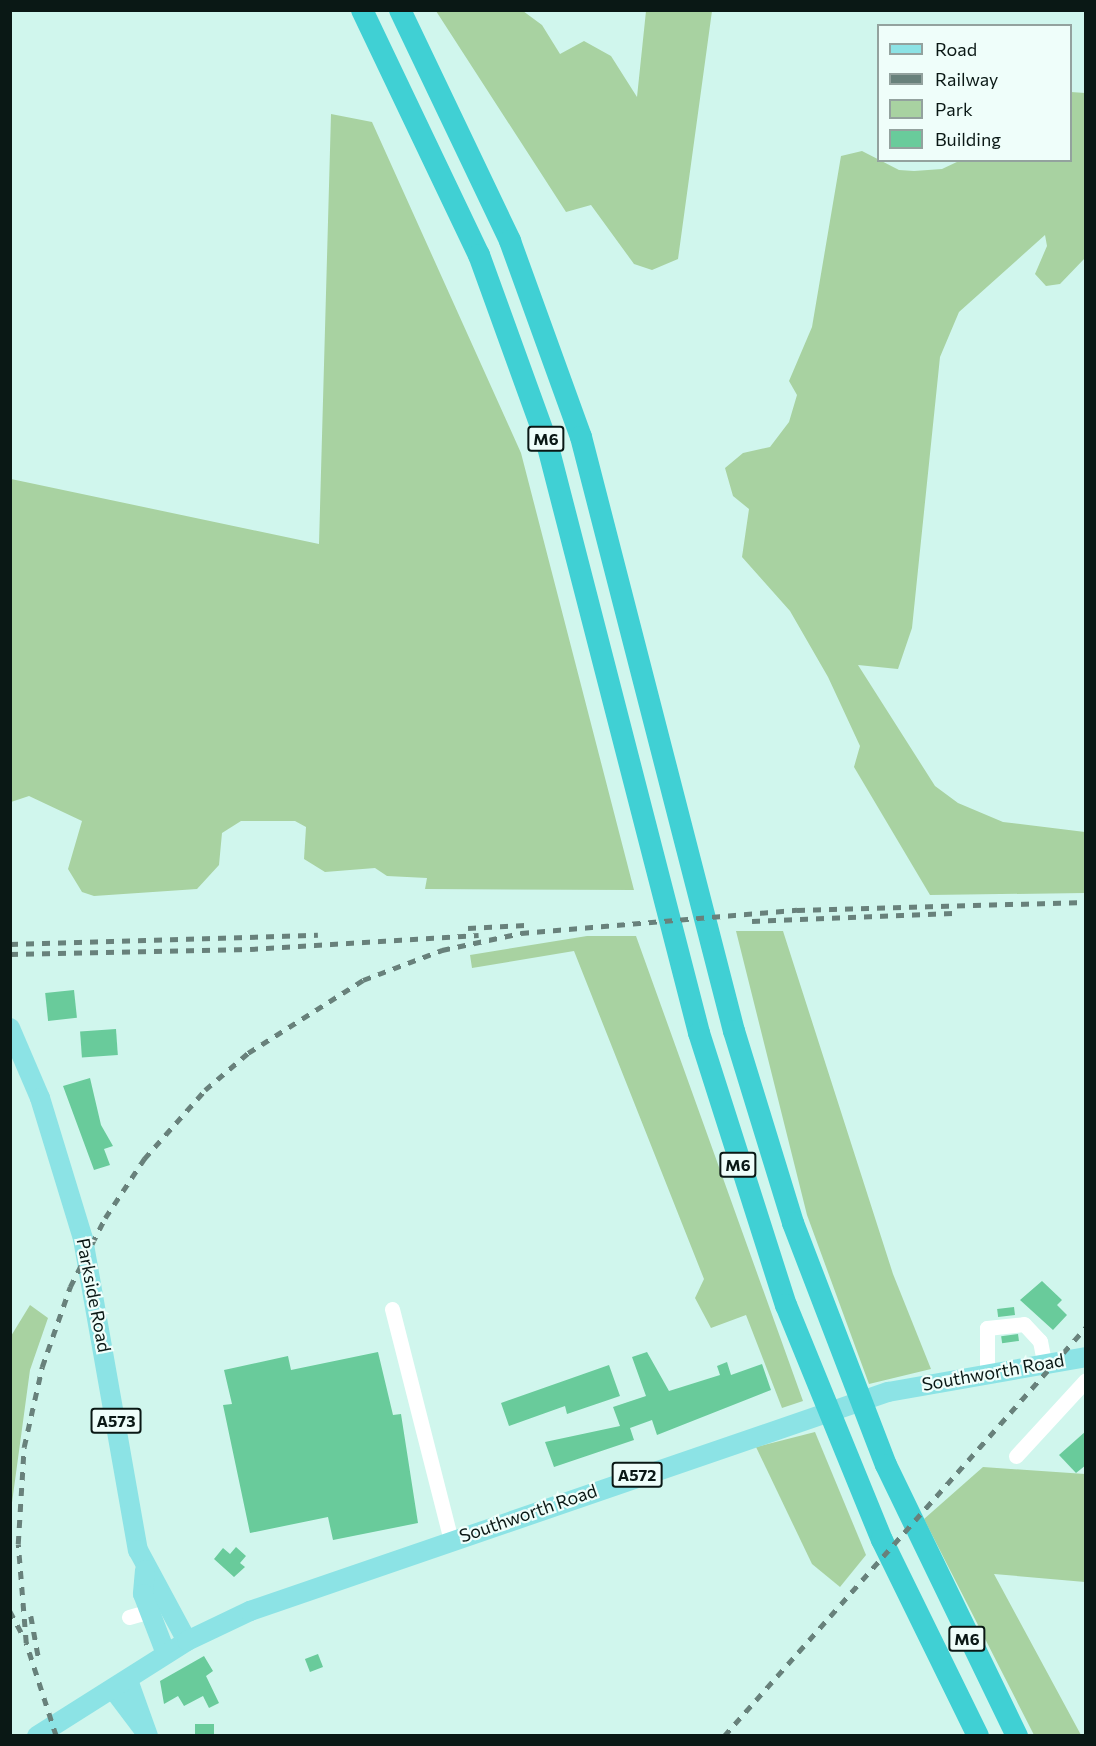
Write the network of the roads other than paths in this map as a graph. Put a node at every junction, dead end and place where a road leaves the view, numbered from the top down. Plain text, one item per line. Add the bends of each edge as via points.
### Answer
1 (362, 10) edge
2 (400, 10) edge
3 (10, 1028) edge
4 (392, 1309) dead end
5 (1081, 1357) edge
6 (1046, 1361) junction
7 (987, 1371) junction
8 (1086, 1380) edge
9 (1016, 1456) dead end
10 (451, 1540) junction
11 (145, 1570) junction
12 (150, 1611) junction
13 (129, 1617) dead end
14 (187, 1641) junction
15 (166, 1654) junction
16 (120, 1685) junction
17 (42, 1732) edge
18 (148, 1735) edge
19 (978, 1736) edge
20 (1017, 1736) edge

1 - 19 highway, M6 via 441,169 515,348 577,545 672,932 736,1158 834,1428 895,1570
2 - 20 highway, M6 via 510,241 577,426 612,542 707,930 769,1152 866,1418 920,1542
3 - 11 main road, Parkside Road / A573 via 40,1098 91,1271
4 - 10 street
5 - 6 main road, Southworth Road / A572
6 - 7 main road, Southworth Road / A572
6 - 7 street via 1040,1341 1024,1324 987,1328
7 - 10 main road, Southworth Road / A572 via 888,1392 794,1421
8 - 9 street
10 - 14 main road, Southworth Road / A572 via 250,1611
11 - 12 main road, Parkside Road / A573
11 - 14 main road, Parkside Road / A573
12 - 13 street
12 - 15 main road, Parkside Road / A573
14 - 15 main road, Southworth Road / A572
15 - 16 main road, Southworth Road / A572
16 - 17 main road, A572
16 - 18 main road

